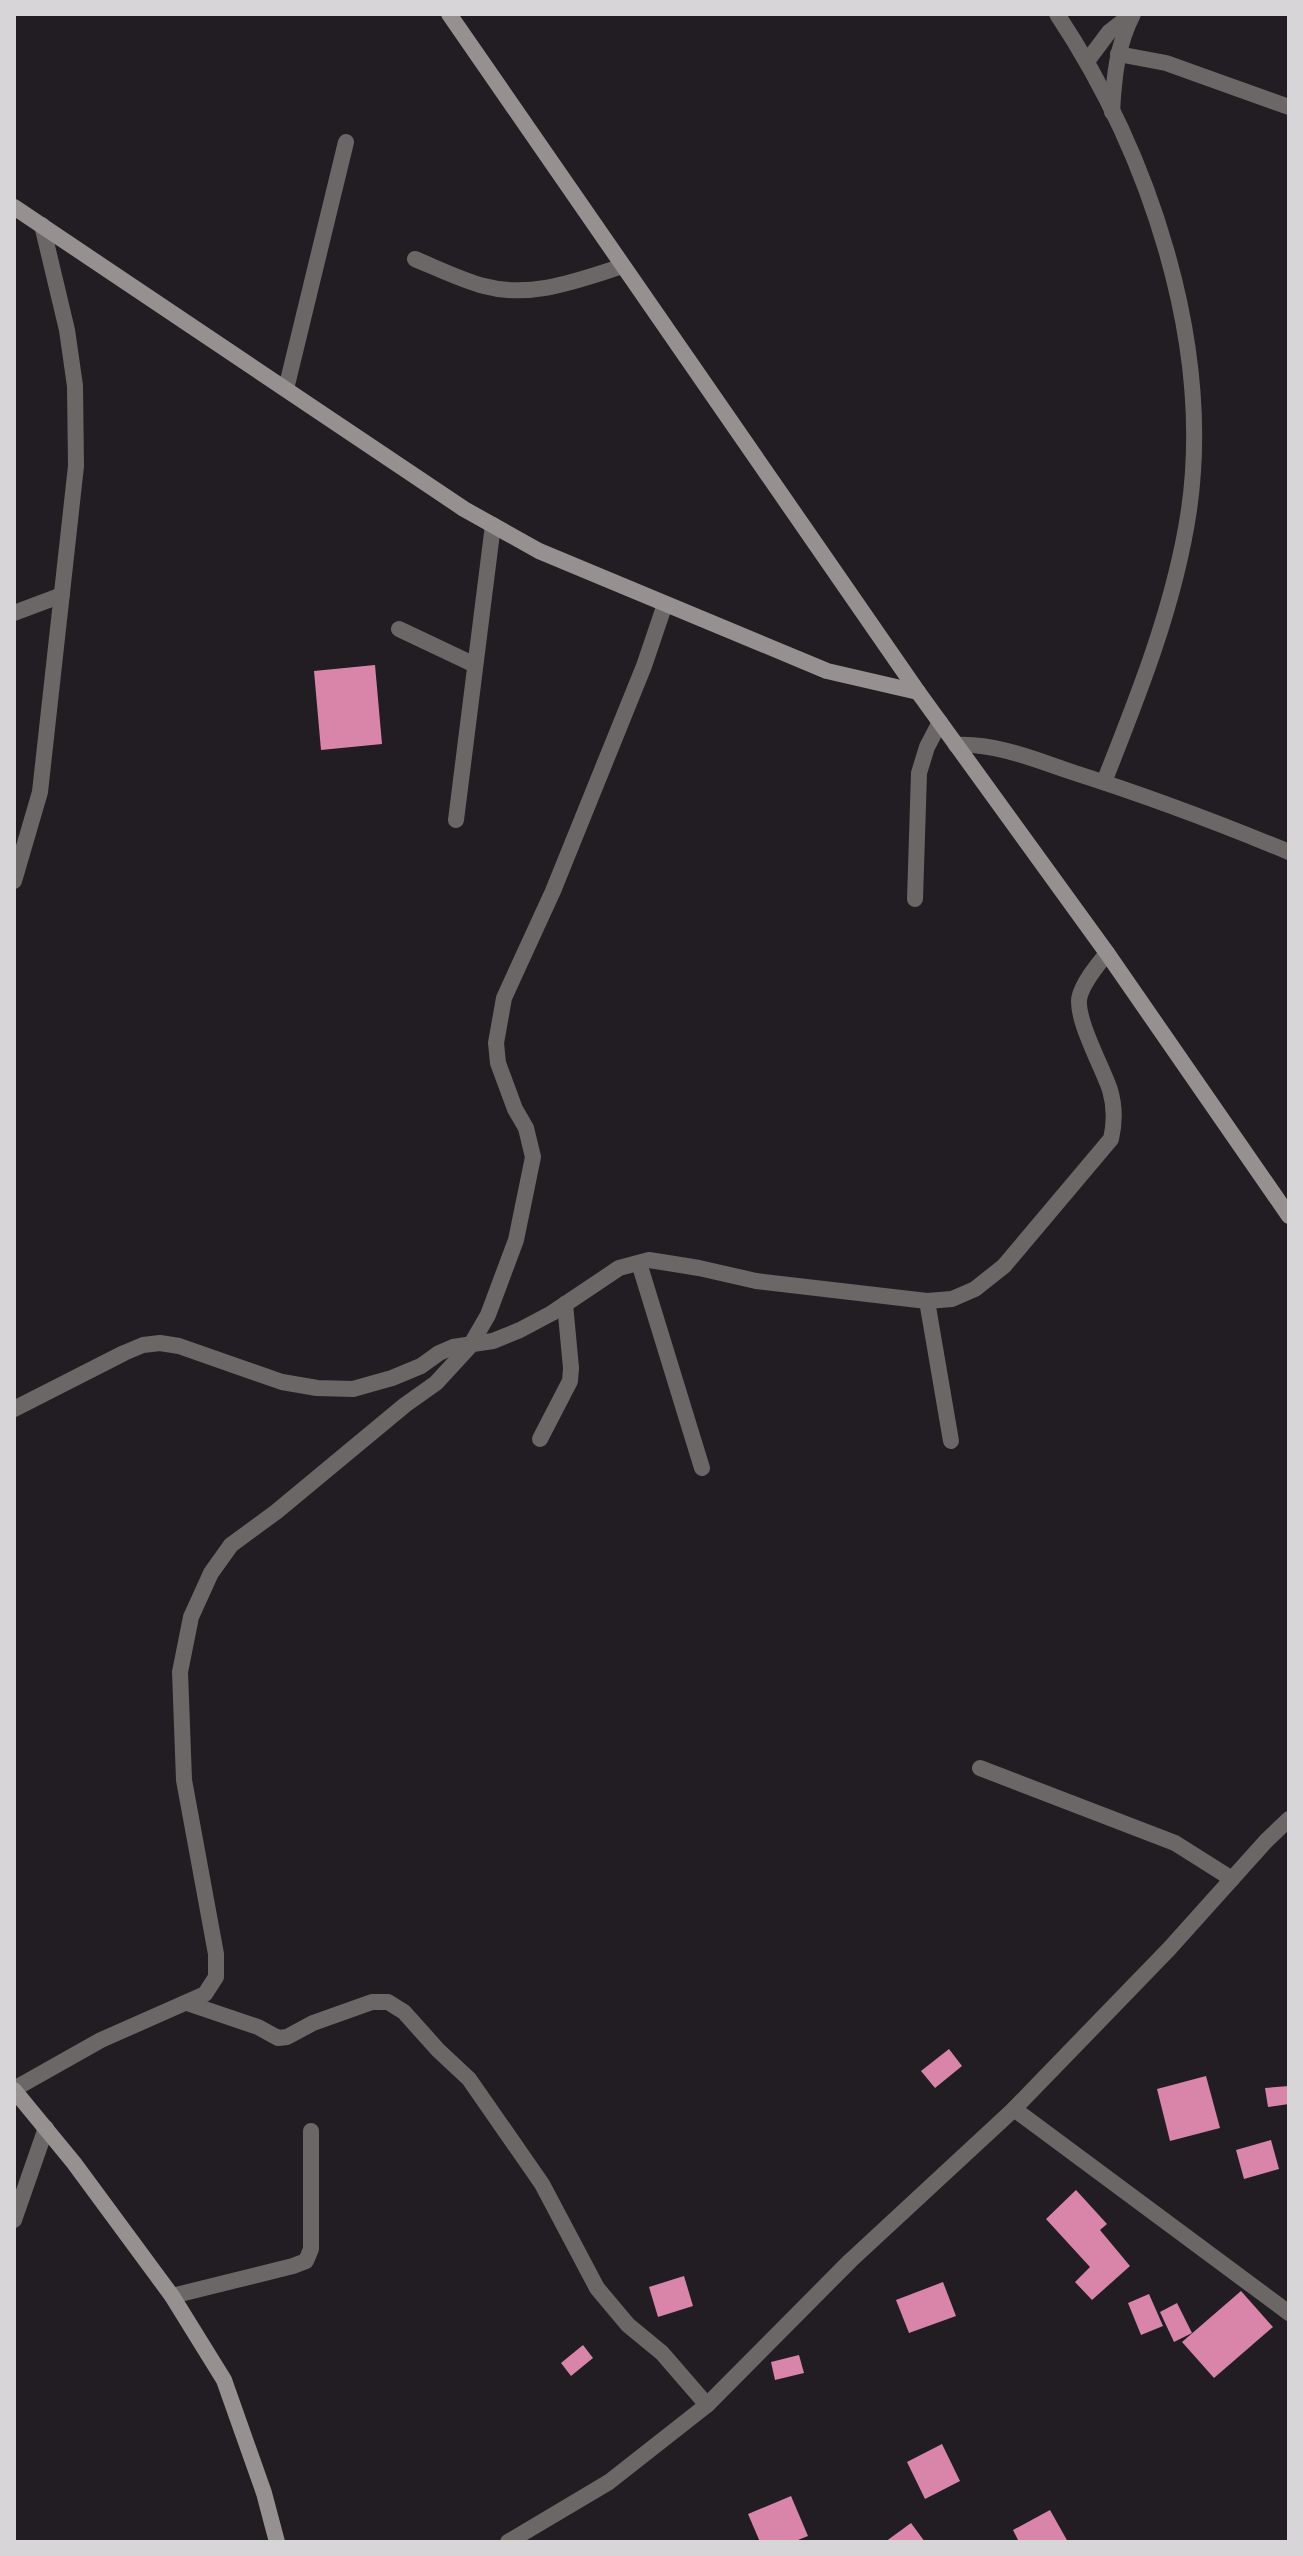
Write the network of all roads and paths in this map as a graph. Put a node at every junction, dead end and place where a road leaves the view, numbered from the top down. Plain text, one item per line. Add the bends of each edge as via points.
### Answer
1 (449, 14) edge
2 (1057, 14) edge
3 (1132, 14) edge
4 (1118, 54) junction
5 (1088, 60) junction
6 (1289, 107) edge
7 (1112, 113) junction
8 (346, 142) dead end
9 (14, 207) edge
10 (42, 225) junction
11 (415, 259) dead end
12 (623, 266) junction
13 (286, 389) junction
14 (493, 525) junction
15 (62, 595) junction
16 (665, 604) junction
17 (14, 613) edge
18 (399, 629) dead end
19 (475, 665) junction
20 (918, 692) junction
21 (940, 722) junction
22 (956, 745) junction
23 (1104, 782) junction
24 (456, 820) dead end
25 (1289, 852) edge
26 (14, 881) edge
27 (915, 899) dead end
28 (1107, 953) junction
29 (1289, 1216) edge
30 (639, 1263) junction
31 (927, 1301) junction
32 (565, 1304) junction
33 (470, 1346) junction
34 (14, 1409) edge
35 (540, 1439) dead end
36 (951, 1441) dead end
37 (702, 1468) dead end
38 (980, 1768) dead end
39 (1289, 1819) edge
40 (1232, 1879) junction
41 (187, 2003) junction
42 (14, 2089) edge
43 (1014, 2109) junction
44 (46, 2128) junction
45 (311, 2131) dead end
46 (14, 2220) edge
47 (172, 2296) junction
48 (1289, 2313) edge
49 (707, 2405) junction
50 (277, 2542) edge
51 (508, 2542) edge

1 - 12 main road
2 - 5 street
3 - 4 street
3 - 5 street via 1109,32
4 - 6 street via 1166,63
4 - 7 street
5 - 7 street
7 - 23 street via 1160,229 1182,317 1192,380 1194,460 1189,511 1150,665
8 - 13 street
9 - 10 main road
10 - 13 main road
10 - 15 street via 75,386 76,466
11 - 12 street via 484,286 511,290 563,285
12 - 20 main road
13 - 14 main road
14 - 16 main road via 539,551
14 - 19 street
15 - 17 street
15 - 26 street via 40,792
16 - 20 main road via 827,671
16 - 33 street via 553,891 504,998 498,1063 533,1157 516,1240 488,1315
18 - 19 street
19 - 24 street
20 - 21 main road
21 - 22 main road
21 - 27 street via 919,773
22 - 23 street via 1012,752
22 - 28 main road
23 - 25 street
28 - 29 main road
28 - 31 street via 1078,997 1110,1090 1116,1120 1111,1139 1004,1266 975,1289 952,1299
30 - 31 street via 649,1260 756,1281
30 - 32 street via 619,1268
30 - 37 street
31 - 36 street
32 - 33 street via 520,1330
32 - 35 street via 570,1381
33 - 34 street via 453,1347 392,1378 353,1389 329,1389 282,1382 179,1346 143,1345
33 - 41 street via 436,1383 231,1545 191,1617 180,1672 184,1780 216,1977 205,1994
38 - 40 street via 1175,1843
39 - 40 street
40 - 43 street
41 - 42 street via 101,2040
41 - 49 street via 278,2038 372,2002 388,2002 404,2012 469,2079 542,2184 597,2288
42 - 44 main road
43 - 48 street
43 - 49 street via 850,2261
44 - 46 street
44 - 47 main road
45 - 47 street via 311,2249 306,2261
47 - 50 main road via 224,2380
49 - 51 street via 609,2482

